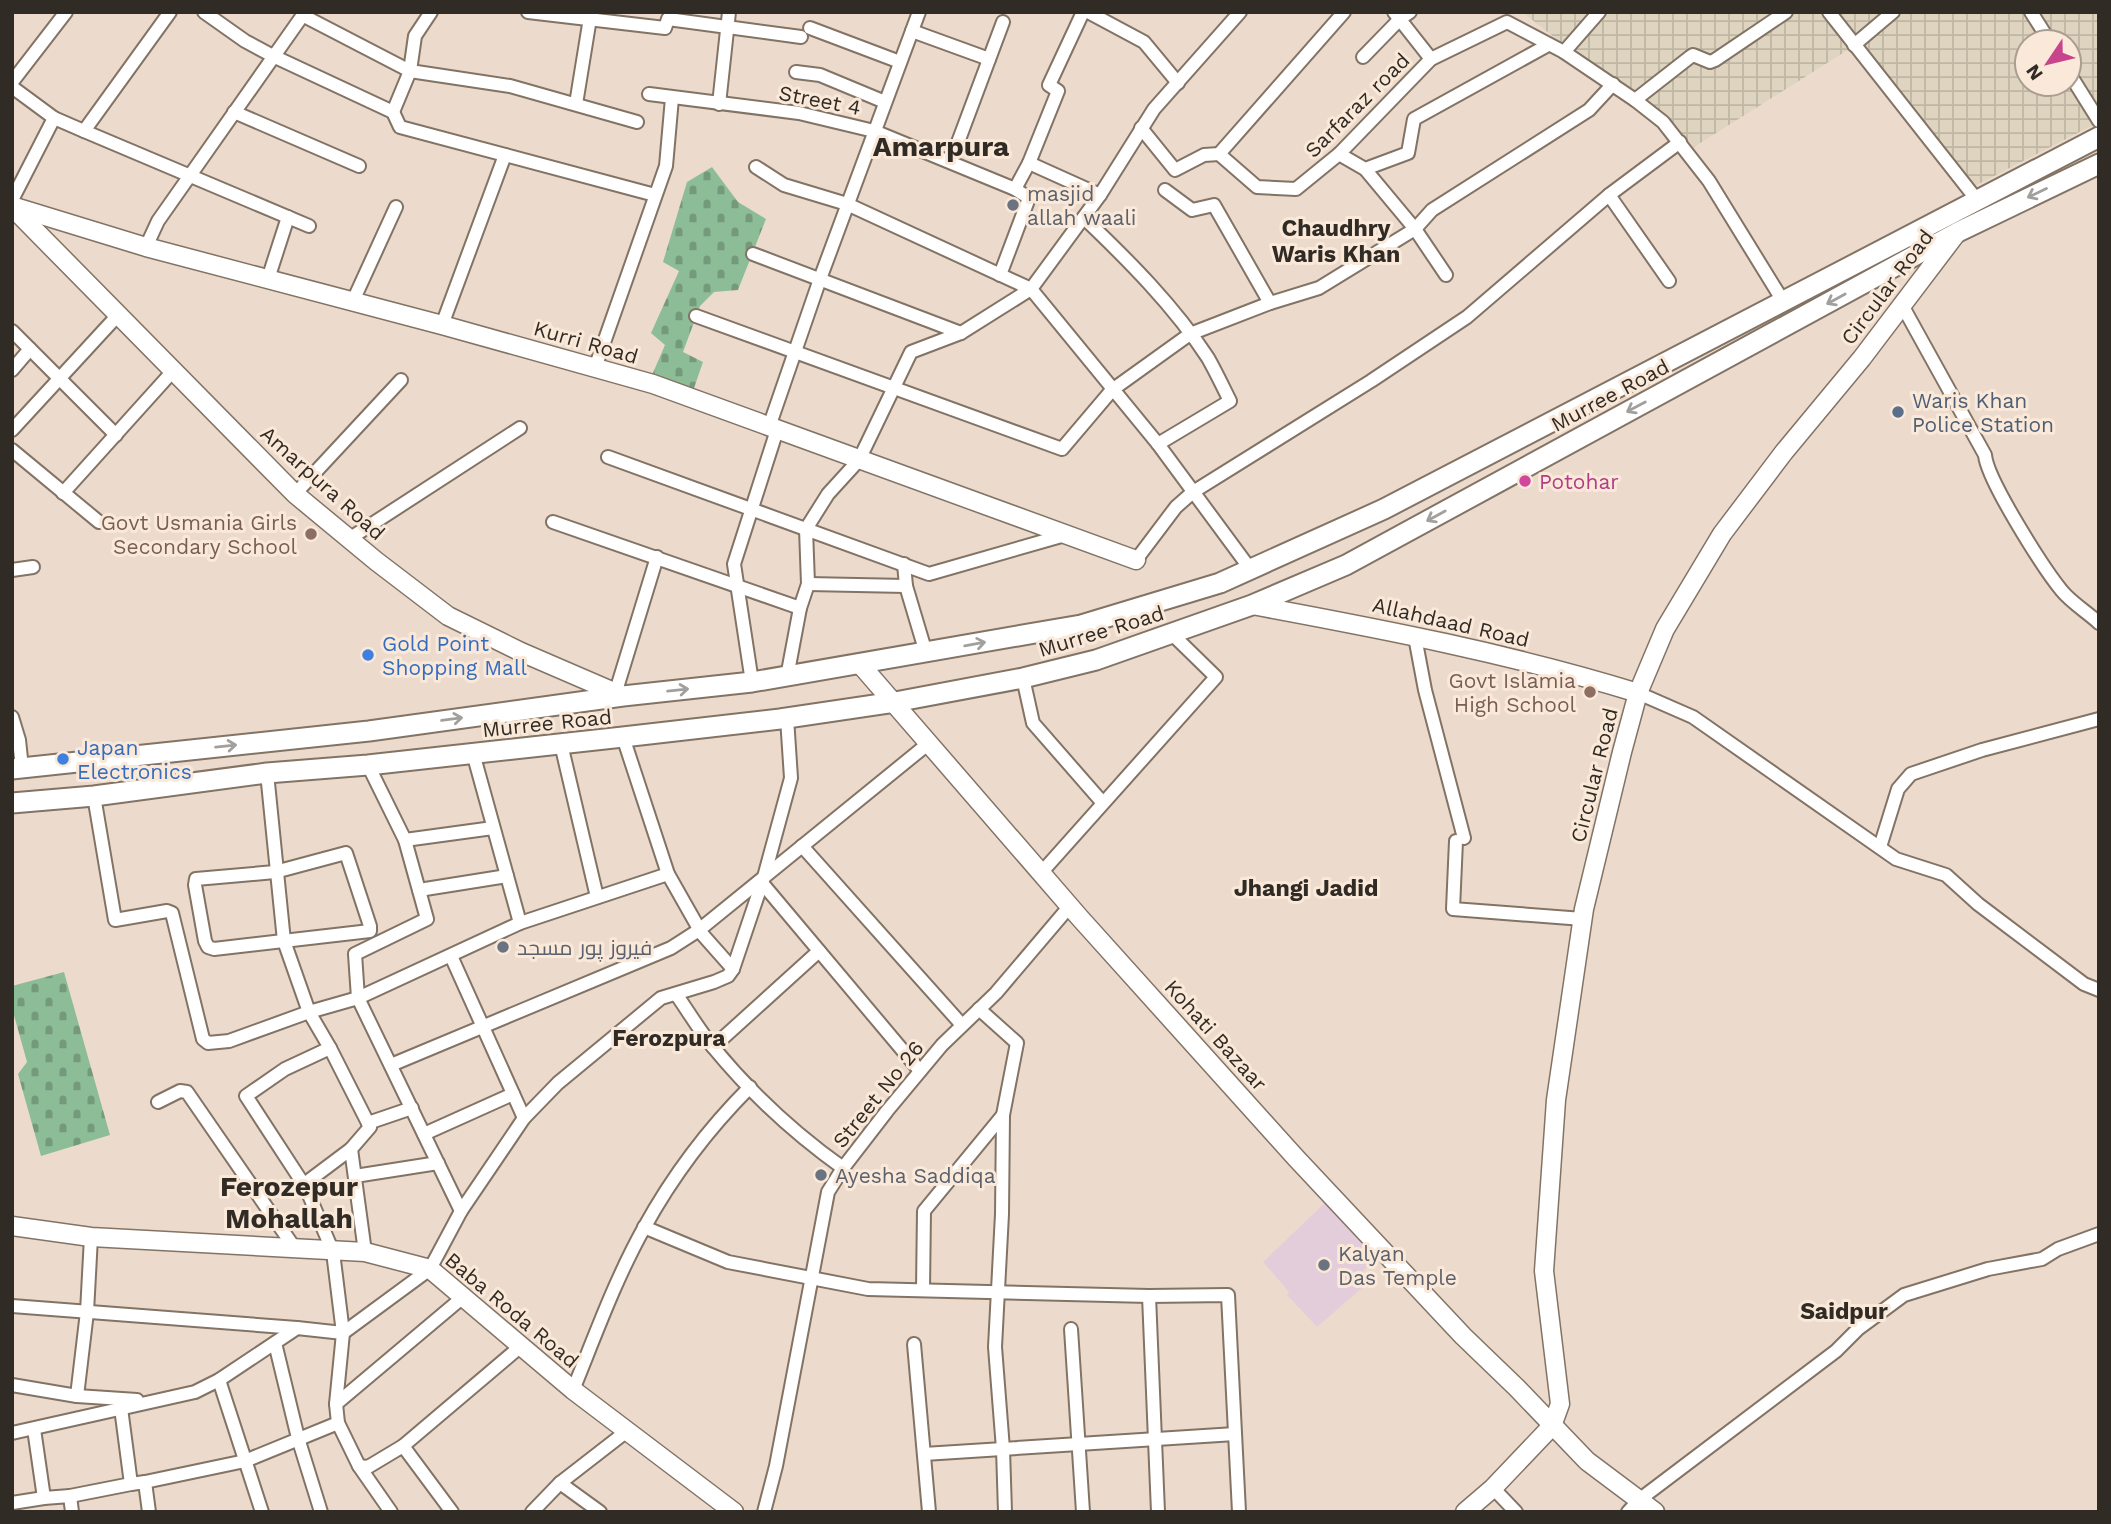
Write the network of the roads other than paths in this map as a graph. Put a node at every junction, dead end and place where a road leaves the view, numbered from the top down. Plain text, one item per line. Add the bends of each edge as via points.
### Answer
1 (66, 12) edge
2 (170, 12) edge
3 (204, 12) edge
4 (431, 12) edge
5 (528, 12) edge
6 (729, 12) edge
7 (919, 12) edge
8 (1083, 12) edge
9 (1088, 12) edge
10 (1240, 12) edge
11 (1344, 12) edge
12 (1599, 12) edge
13 (1786, 12) edge
14 (1829, 12) edge
15 (1894, 12) edge
16 (304, 14) edge
17 (1402, 14) edge
18 (590, 16) edge
19 (1508, 17) edge
20 (1003, 22) dead end
21 (727, 26) junction
22 (912, 31) junction
23 (1854, 44) junction
24 (1548, 45) junction
25 (1564, 52) junction
26 (273, 57) junction
27 (1363, 57) dead end
28 (989, 59) junction
29 (1431, 59) junction
30 (900, 62) junction
31 (410, 71) junction
32 (796, 72) dead end
33 (14, 76) edge
34 (1178, 83) junction
35 (1613, 84) junction
36 (649, 94) dead end
37 (2083, 95) edge
38 (672, 98) junction
39 (1635, 100) junction
40 (885, 102) junction
41 (576, 104) junction
42 (719, 104) junction
43 (234, 112) junction
44 (393, 112) junction
45 (54, 118) junction
46 (2099, 121) edge
47 (637, 122) dead end
48 (1141, 128) junction
49 (84, 131) junction
50 (874, 131) junction
51 (2099, 137) edge
52 (1680, 142) junction
53 (1219, 154) junction
54 (1339, 154) junction
55 (505, 155) junction
56 (951, 161) junction
57 (1029, 163) junction
58 (2099, 164) edge
59 (359, 166) dead end
60 (756, 167) dead end
61 (1365, 169) junction
62 (190, 176) junction
63 (1015, 189) junction
64 (1165, 190) dead end
65 (655, 195) junction
66 (1100, 195) junction
67 (1609, 195) junction
68 (12, 200) edge
69 (1977, 200) junction
70 (847, 204) junction
71 (12, 206) edge
72 (397, 207) dead end
73 (288, 217) junction
74 (1084, 218) junction
75 (309, 226) dead end
76 (1415, 229) junction
77 (1958, 232) junction
78 (146, 247) junction
79 (753, 254) dead end
80 (1000, 275) junction
81 (1447, 275) dead end
82 (268, 279) junction
83 (820, 279) junction
84 (1669, 281) dead end
85 (1031, 289) junction
86 (353, 301) junction
87 (1783, 301) junction
88 (1269, 303) junction
89 (1902, 305) junction
90 (118, 315) junction
91 (696, 316) dead end
92 (442, 324) junction
93 (12, 331) edge
94 (961, 332) junction
95 (1190, 334) junction
96 (30, 349) junction
97 (796, 353) junction
98 (595, 368) junction
99 (12, 370) edge
100 (173, 372) junction
101 (60, 379) junction
102 (401, 380) dead end
103 (893, 389) junction
104 (1112, 390) junction
105 (520, 428) dead end
106 (773, 428) junction
107 (12, 430) edge
108 (116, 435) junction
109 (1158, 444) junction
110 (12, 450) edge
111 (608, 457) dead end
112 (859, 460) junction
113 (1193, 492) junction
114 (62, 493) junction
115 (295, 494) junction
116 (752, 509) junction
117 (99, 522) dead end
118 (553, 522) dead end
119 (806, 529) junction
120 (1066, 534) junction
121 (349, 539) junction
122 (657, 557) junction
123 (1136, 561) joint
124 (904, 564) junction
125 (33, 567) dead end
126 (1251, 569) junction
127 (12, 570) edge
128 (808, 584) junction
129 (737, 586) junction
130 (906, 586) junction
131 (1252, 606) junction
132 (800, 608) junction
133 (2099, 622) edge
134 (1172, 634) junction
135 (1415, 637) junction
136 (926, 653) junction
137 (860, 664) junction
138 (787, 677) junction
139 (1023, 678) junction
140 (752, 682) junction
141 (619, 693) junction
142 (1638, 693) junction
143 (894, 702) junction
144 (12, 717) edge
145 (787, 718) junction
146 (2099, 719) edge
147 (623, 737) junction
148 (929, 743) junction
149 (561, 744) junction
150 (473, 753) junction
151 (368, 765) junction
152 (17, 769) edge
153 (267, 772) junction
154 (94, 796) junction
155 (1102, 802) junction
156 (12, 803) edge
157 (493, 828) junction
158 (405, 840) junction
159 (802, 846) junction
160 (1880, 847) junction
161 (275, 872) junction
162 (1041, 873) junction
163 (668, 874) junction
164 (507, 876) junction
165 (763, 880) junction
166 (419, 890) junction
167 (597, 897) junction
168 (1069, 907) junction
169 (1583, 919) junction
170 (520, 923) junction
171 (699, 930) junction
172 (284, 942) junction
173 (819, 951) junction
174 (451, 956) junction
175 (733, 969) junction
176 (2099, 990) edge
177 (676, 994) junction
178 (358, 998) junction
179 (979, 1009) junction
180 (309, 1012) junction
181 (962, 1026) junction
182 (484, 1027) junction
183 (713, 1046) junction
184 (330, 1048) junction
185 (391, 1065) junction
186 (919, 1072) junction
187 (750, 1087) junction
188 (513, 1094) junction
189 (158, 1102) dead end
190 (412, 1108) junction
191 (1003, 1115) junction
192 (524, 1118) junction
193 (368, 1123) junction
194 (424, 1134) junction
195 (351, 1149) junction
196 (438, 1163) junction
197 (843, 1168) junction
198 (355, 1176) junction
199 (303, 1185) junction
200 (461, 1211) junction
201 (12, 1226) edge
202 (644, 1227) junction
203 (2099, 1234) edge
204 (91, 1237) junction
205 (296, 1250) junction
206 (333, 1252) junction
207 (365, 1252) junction
208 (430, 1269) junction
209 (811, 1279) junction
210 (923, 1289) junction
211 (998, 1292) junction
212 (1149, 1296) junction
213 (462, 1298) junction
214 (12, 1306) edge
215 (87, 1312) junction
216 (297, 1328) junction
217 (1070, 1329) dead end
218 (343, 1333) junction
219 (275, 1343) junction
220 (915, 1344) dead end
221 (521, 1346) junction
222 (219, 1380) junction
223 (12, 1385) edge
224 (573, 1390) junction
225 (77, 1396) junction
226 (158, 1401) junction
227 (336, 1404) junction
228 (121, 1408) junction
229 (338, 1423) junction
230 (1552, 1426) junction
231 (34, 1430) junction
232 (627, 1431) junction
233 (12, 1433) edge
234 (1235, 1434) junction
235 (298, 1438) junction
236 (1155, 1439) junction
237 (1078, 1444) junction
238 (402, 1446) junction
239 (1003, 1449) junction
240 (924, 1454) junction
241 (245, 1461) junction
242 (359, 1466) junction
243 (145, 1482) junction
244 (560, 1483) junction
245 (131, 1484) junction
246 (1493, 1488) junction
247 (70, 1496) junction
248 (44, 1498) junction
249 (12, 1503) edge
250 (1633, 1506) edge
251 (72, 1512) edge
252 (149, 1512) edge
253 (262, 1512) edge
254 (321, 1512) edge
255 (391, 1512) edge
256 (452, 1512) edge
257 (532, 1512) edge
258 (600, 1512) edge
259 (734, 1512) edge
260 (764, 1512) edge
261 (929, 1512) edge
262 (1005, 1512) edge
263 (1083, 1512) edge
264 (1158, 1512) edge
265 (1239, 1512) edge
266 (1465, 1512) edge
267 (1516, 1512) edge
268 (1655, 1512) edge

1 - 33 street
2 - 49 street
3 - 26 street
4 - 31 street via 415,36
5 - 18 street
6 - 21 street
7 - 22 street
8 - 57 street via 1049,85 1058,91
9 - 34 street via 1144,42
10 - 34 street
11 - 53 street
12 - 25 street
13 - 39 street via 1715,60 1693,55
14 - 23 street
15 - 23 street
16 - 26 street
16 - 31 street
17 - 27 street
17 - 29 street
18 - 21 street via 665,28 668,19
18 - 41 street
19 - 24 street, Sarfaraz road
19 - 29 street, Sarfaraz road
20 - 28 street
21 - 30 street via 805,32
21 - 42 street
22 - 28 street
22 - 30 street
23 - 69 street
24 - 25 street, Sarfaraz road
24 - 61 street via 1414,119 1408,153
25 - 35 street, Sarfaraz road
26 - 43 street
26 - 44 street
28 - 56 street
29 - 54 street, Sarfaraz road
30 - 40 street
31 - 41 street via 510,86
31 - 44 street
32 - 40 street via 820,75
33 - 45 street
34 - 48 street
35 - 39 street, Sarfaraz road
35 - 76 street via 1589,110 1432,210
36 - 38 street, Street 4
37 - 46 street
38 - 42 street, Street 4
38 - 65 street via 666,166
39 - 52 street, Sarfaraz road
40 - 50 street
41 - 47 street
42 - 50 street, Street 4 via 799,113
43 - 59 street
43 - 62 street
44 - 55 street via 400,127
45 - 49 street
45 - 68 street
48 - 53 street via 1175,170 1203,155
48 - 66 street
49 - 62 street
50 - 56 street, Street 4
50 - 70 street
51 - 69 main road, Murree Road
52 - 67 street
52 - 87 street, Sarfaraz road
53 - 54 street, Sarfaraz road via 1257,187 1296,189
54 - 61 street
55 - 65 street
55 - 92 street
56 - 63 street, Street 4
57 - 63 street
57 - 66 street
58 -> 77 main road, Murree Road
60 - 70 street via 784,185
61 - 76 street
62 - 73 street
62 - 78 street
63 - 80 street via 1029,198
64 - 88 street via 1192,210 1214,205
65 - 98 street
66 - 74 street
67 - 84 street
67 - 113 street via 1467,317
69 - 87 main road, Murree Road
70 - 80 street
70 - 83 street
71 - 78 street, Kurri Road
71 - 90 street, Amarpura Road
72 - 86 street
73 - 75 street
73 - 82 street
74 - 85 street
74 - 95 street via 1138,269
76 - 81 street
76 - 88 street via 1320,288
77 - 89 street, Circular Road
77 -> 131 main road, Murree Road via 1346,565
78 - 82 street, Kurri Road
79 - 83 street
80 - 85 street
82 - 86 street, Kurri Road
83 - 94 street
83 - 97 street
85 - 94 street
85 - 104 street
86 - 92 street, Kurri Road
87 - 126 main road, Murree Road via 1384,509
88 - 95 street
89 - 133 street via 2030,545 2063,592
89 - 142 street, Circular Road via 1722,534 1665,629
90 - 100 street, Amarpura Road
90 - 101 street
91 - 97 street
92 - 98 street, Kurri Road
93 - 96 street
94 - 103 street via 911,352
95 - 104 street
95 - 109 street via 1230,401
96 - 99 street
96 - 101 street
97 - 103 street
97 - 106 street
98 - 106 street, Kurri Road
100 - 108 street
100 - 115 street, Amarpura Road
101 - 107 street
101 - 108 street
102 - 115 street
103 - 104 street via 1062,449
103 - 112 street
104 - 109 street
105 - 121 street
106 - 112 street, Kurri Road
106 - 116 street
108 - 114 street
109 - 113 street
110 - 114 street
111 - 116 street
112 - 119 street via 828,494
112 - 120 street, Kurri Road
113 - 123 street via 1176,507
113 - 126 street
114 - 117 street
115 - 121 street, Amarpura Road
116 - 119 street
116 - 129 street via 734,564
118 - 122 street
119 - 124 street
119 - 128 street
120 - 123 street, Kurri Road
120 - 124 street via 929,574
121 - 141 street, Amarpura Road via 448,616
122 - 129 street
122 - 141 street
124 - 130 street
125 - 127 street
136 -> 126 main road, Murree Road via 1081,625 1220,583
128 - 130 street
128 - 132 street
129 - 132 street
129 - 140 street
130 - 136 street
131 - 134 main road, Murree Road
131 - 135 street, Allahdaad Road
132 - 138 street
134 - 139 main road, Murree Road
134 - 155 street via 1216,677
135 - 142 street, Allahdaad Road via 1570,672
135 - 169 street via 1460,839 1453,909
136 - 137 main road, Murree Road
137 - 138 main road, Murree Road
137 - 143 street, Kohati Bazaar
138 - 140 main road, Murree Road
139 - 143 main road, Murree Road
139 - 155 street via 1033,723
141 -> 140 main road, Murree Road
152 -> 141 main road, Murree Road via 369,731
142 - 160 street via 1693,717
142 - 169 street, Circular Road
143 - 145 main road, Murree Road
143 - 148 street, Kohati Bazaar
144 - 152 street via 19,740
145 - 147 main road, Murree Road
145 - 165 street via 790,778
146 - 160 street via 1911,774 1898,789
147 - 149 main road, Murree Road
147 - 163 street
148 - 159 street
148 - 162 street, Kohati Bazaar
149 - 150 main road, Murree Road
149 - 167 street
150 - 151 main road, Murree Road
150 - 157 street
151 - 153 main road, Murree Road
151 - 158 street
153 - 154 main road, Murree Road
153 - 161 street
154 - 156 main road, Murree Road
154 - 180 street via 115,920 172,913 204,1042 229,1041
155 - 162 street
157 - 158 street
157 - 164 street
158 - 166 street
159 - 165 street
159 - 181 street
160 - 176 street via 1906,864 1946,875 2084,984
161 - 172 street
161 - 172 street via 201,878 195,885 208,947
161 - 172 street via 346,853 370,926 365,933
162 - 168 street, Kohati Bazaar
163 - 167 street
163 - 171 street
164 - 166 street
164 - 170 street
165 - 171 street
165 - 173 street
165 - 175 street
166 - 178 street via 427,919 355,954
167 - 170 street
168 - 179 street, Street No 26
168 - 230 street, Kohati Bazaar via 1296,1158
169 - 230 street, Circular Road via 1556,1100 1544,1271 1560,1404
170 - 174 street
171 - 175 street
171 - 182 street via 671,948
172 - 180 street
173 - 183 street
173 - 186 street
174 - 178 street
174 - 182 street
175 - 177 street via 728,976
177 - 183 street
177 - 192 street via 661,998 558,1083
178 - 180 street
178 - 185 street
179 - 181 street, Street No 26
179 - 191 street via 1017,1043
180 - 184 street
181 - 186 street, Street No 26
182 - 185 street
182 - 188 street
183 - 187 street
184 - 193 street
184 - 199 street via 285,1069 246,1097
185 - 190 street
186 - 197 street, Street No 26
187 - 197 street via 805,1141
187 - 202 street via 677,1175
188 - 192 street
188 - 194 street
189 - 205 street via 184,1089 187,1092
190 - 193 street
190 - 194 street
191 - 210 street via 924,1211
191 - 211 street
192 - 200 street
193 - 195 street via 370,1127
194 - 196 street
195 - 198 street
195 - 199 street
196 - 198 street
196 - 200 street
197 - 209 street, Street No 26 via 828,1192
198 - 207 street
199 - 206 street
200 - 208 street
201 - 204 street, Baba Roda Road
202 - 209 street via 728,1262
202 - 224 street
203 - 250 street via 2042,1259 1988,1269 1904,1295
204 - 205 street, Baba Roda Road
204 - 215 street
205 - 206 street, Baba Roda Road
206 - 207 street, Baba Roda Road
206 - 218 street
207 - 208 street, Baba Roda Road
208 - 213 street, Baba Roda Road
208 - 218 street
209 - 210 street via 868,1289
209 - 260 street, Street No 26
210 - 211 street
211 - 212 street
211 - 239 street via 995,1347
212 - 234 street via 1228,1295
212 - 236 street
213 - 221 street, Baba Roda Road
213 - 227 street
214 - 215 street
215 - 216 street
215 - 225 street
216 - 218 street
216 - 219 street
217 - 237 street
218 - 227 street
219 - 222 street
219 - 235 street
220 - 240 street
221 - 224 street, Baba Roda Road
221 - 238 street
222 - 226 street via 195,1392
222 - 241 street
223 - 225 street
224 - 232 street, Baba Roda Road
225 - 226 street
226 - 228 street
227 - 229 street
228 - 231 street
228 - 245 street
229 - 235 street
229 - 242 street
230 - 246 street
230 - 250 street, Kohati Bazaar
231 - 233 street
231 - 248 street
232 - 244 street
232 - 259 street, Baba Roda Road
234 - 236 street
234 - 265 street
235 - 241 street
235 - 254 street
236 - 237 street
236 - 264 street
237 - 239 street
237 - 263 street
238 - 242 street via 368,1466
238 - 256 street
239 - 240 street
239 - 262 street
240 - 261 street
241 - 243 street
241 - 253 street
242 - 255 street
243 - 245 street
243 - 252 street
244 - 257 street
244 - 258 street
245 - 247 street
246 - 266 street
246 - 267 street
247 - 248 street
247 - 251 street
248 - 249 street
250 - 268 street, Kohati Bazaar

